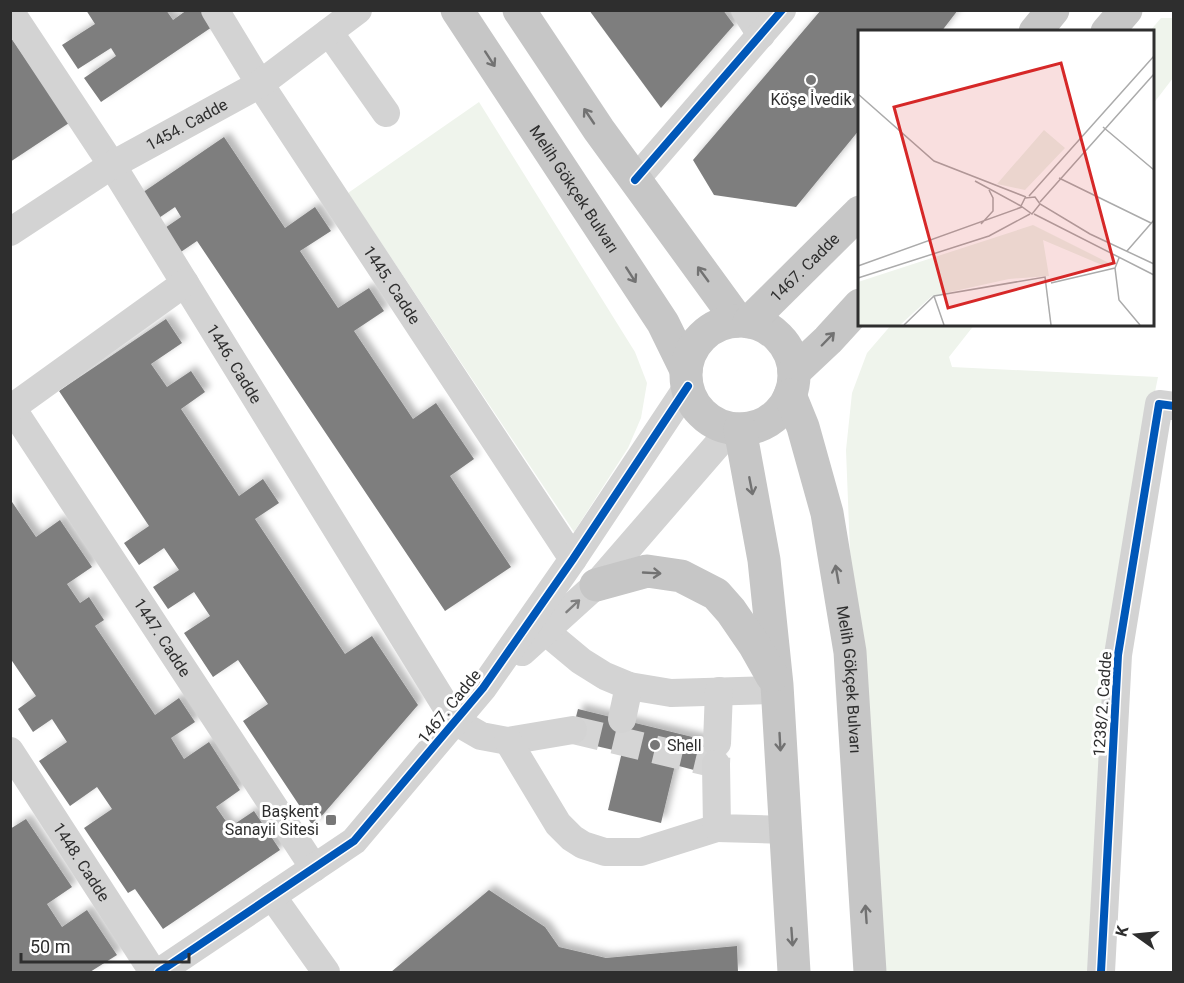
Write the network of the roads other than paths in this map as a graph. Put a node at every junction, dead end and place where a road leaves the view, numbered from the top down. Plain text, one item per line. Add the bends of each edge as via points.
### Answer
1 (215, 10) edge
2 (358, 10) edge
3 (458, 10) edge
4 (519, 10) edge
5 (746, 10) edge
6 (782, 10) edge
7 (1053, 10) edge
8 (1126, 10) edge
9 (10, 11) edge
10 (1037, 30) edge
11 (1109, 30) edge
12 (329, 32) junction
13 (761, 35) junction
14 (260, 84) junction
15 (386, 113) dead end
16 (112, 165) junction
17 (635, 180) junction
18 (858, 214) edge
19 (10, 232) edge
20 (185, 283) junction
21 (858, 306) edge
22 (743, 321) junction
23 (687, 378) junction
24 (792, 383) junction
25 (1166, 405) edge
26 (11, 407) edge
27 (736, 428) junction
28 (573, 559) junction
29 (596, 585) junction
30 (546, 631) junction
31 (629, 686) junction
32 (777, 687) junction
33 (483, 688) junction
34 (718, 691) junction
35 (622, 719) dead end
36 (455, 721) junction
37 (573, 730) tunnel mouth
38 (508, 741) junction
39 (10, 751) edge
40 (717, 828) junction
41 (786, 830) junction
42 (314, 868) junction
43 (272, 896) junction
44 (153, 972) edge
45 (159, 972) edge
46 (326, 972) edge
47 (794, 972) edge
48 (870, 972) edge
49 (1101, 972) edge

1 - 14 street, 1445. Cadde
2 - 12 street, 1454. Cadde
3 -> 23 main road, Melih Gökçek Bulvarı via 663,323
17 -> 4 main road
5 - 13 street
6 - 13 street
7 - 10 main road
8 - 11 main road
9 - 16 street, 1446. Cadde
12 - 14 street, 1454. Cadde
12 - 15 street
13 - 17 street
14 - 16 street, 1454. Cadde
14 - 28 street, 1445. Cadde
16 - 19 street, 1454. Cadde
16 - 20 street, 1446. Cadde
22 -> 17 main road
18 - 22 main road, 1467. Cadde
20 - 26 street
20 - 36 street, 1446. Cadde
24 -> 21 main road
22 - 23 main road, 1467. Cadde via 727,322 707,332 693,349
22 - 24 main road via 763,326 785,345 791,358
23 - 27 main road via 699,410 720,425
23 - 28 street, 1467. Cadde
24 - 27 main road via 782,409 771,419 756,426
48 -> 24 main road, Melih Gökçek Bulvarı via 850,652 827,513
25 - 49 street, 1238/2. Cadde via 1118,655
26 - 42 street, 1447. Cadde
27 - 29 street, 1467. Cadde
27 -> 32 main road via 764,560
28 - 33 street, 1467. Cadde
30 -> 29 street, 1467. Cadde
29 -> 32 main road via 647,571 681,576 716,594 755,646
30 - 31 street via 581,661
30 - 33 street, 1467. Cadde
31 - 34 street via 671,693
31 - 35 street
32 - 34 street
32 -> 41 main road
33 - 36 street, 1467. Cadde
34 - 40 street
36 - 38 street via 481,736
36 - 42 street, 1467. Cadde via 354,841
37 - 38 street
38 - 40 street via 558,824 583,845 605,852 642,852
39 - 44 street, 1448. Cadde
40 - 41 street
41 -> 47 main road
42 - 43 street, 1467. Cadde
43 - 45 street, 1467. Cadde
43 - 46 street

